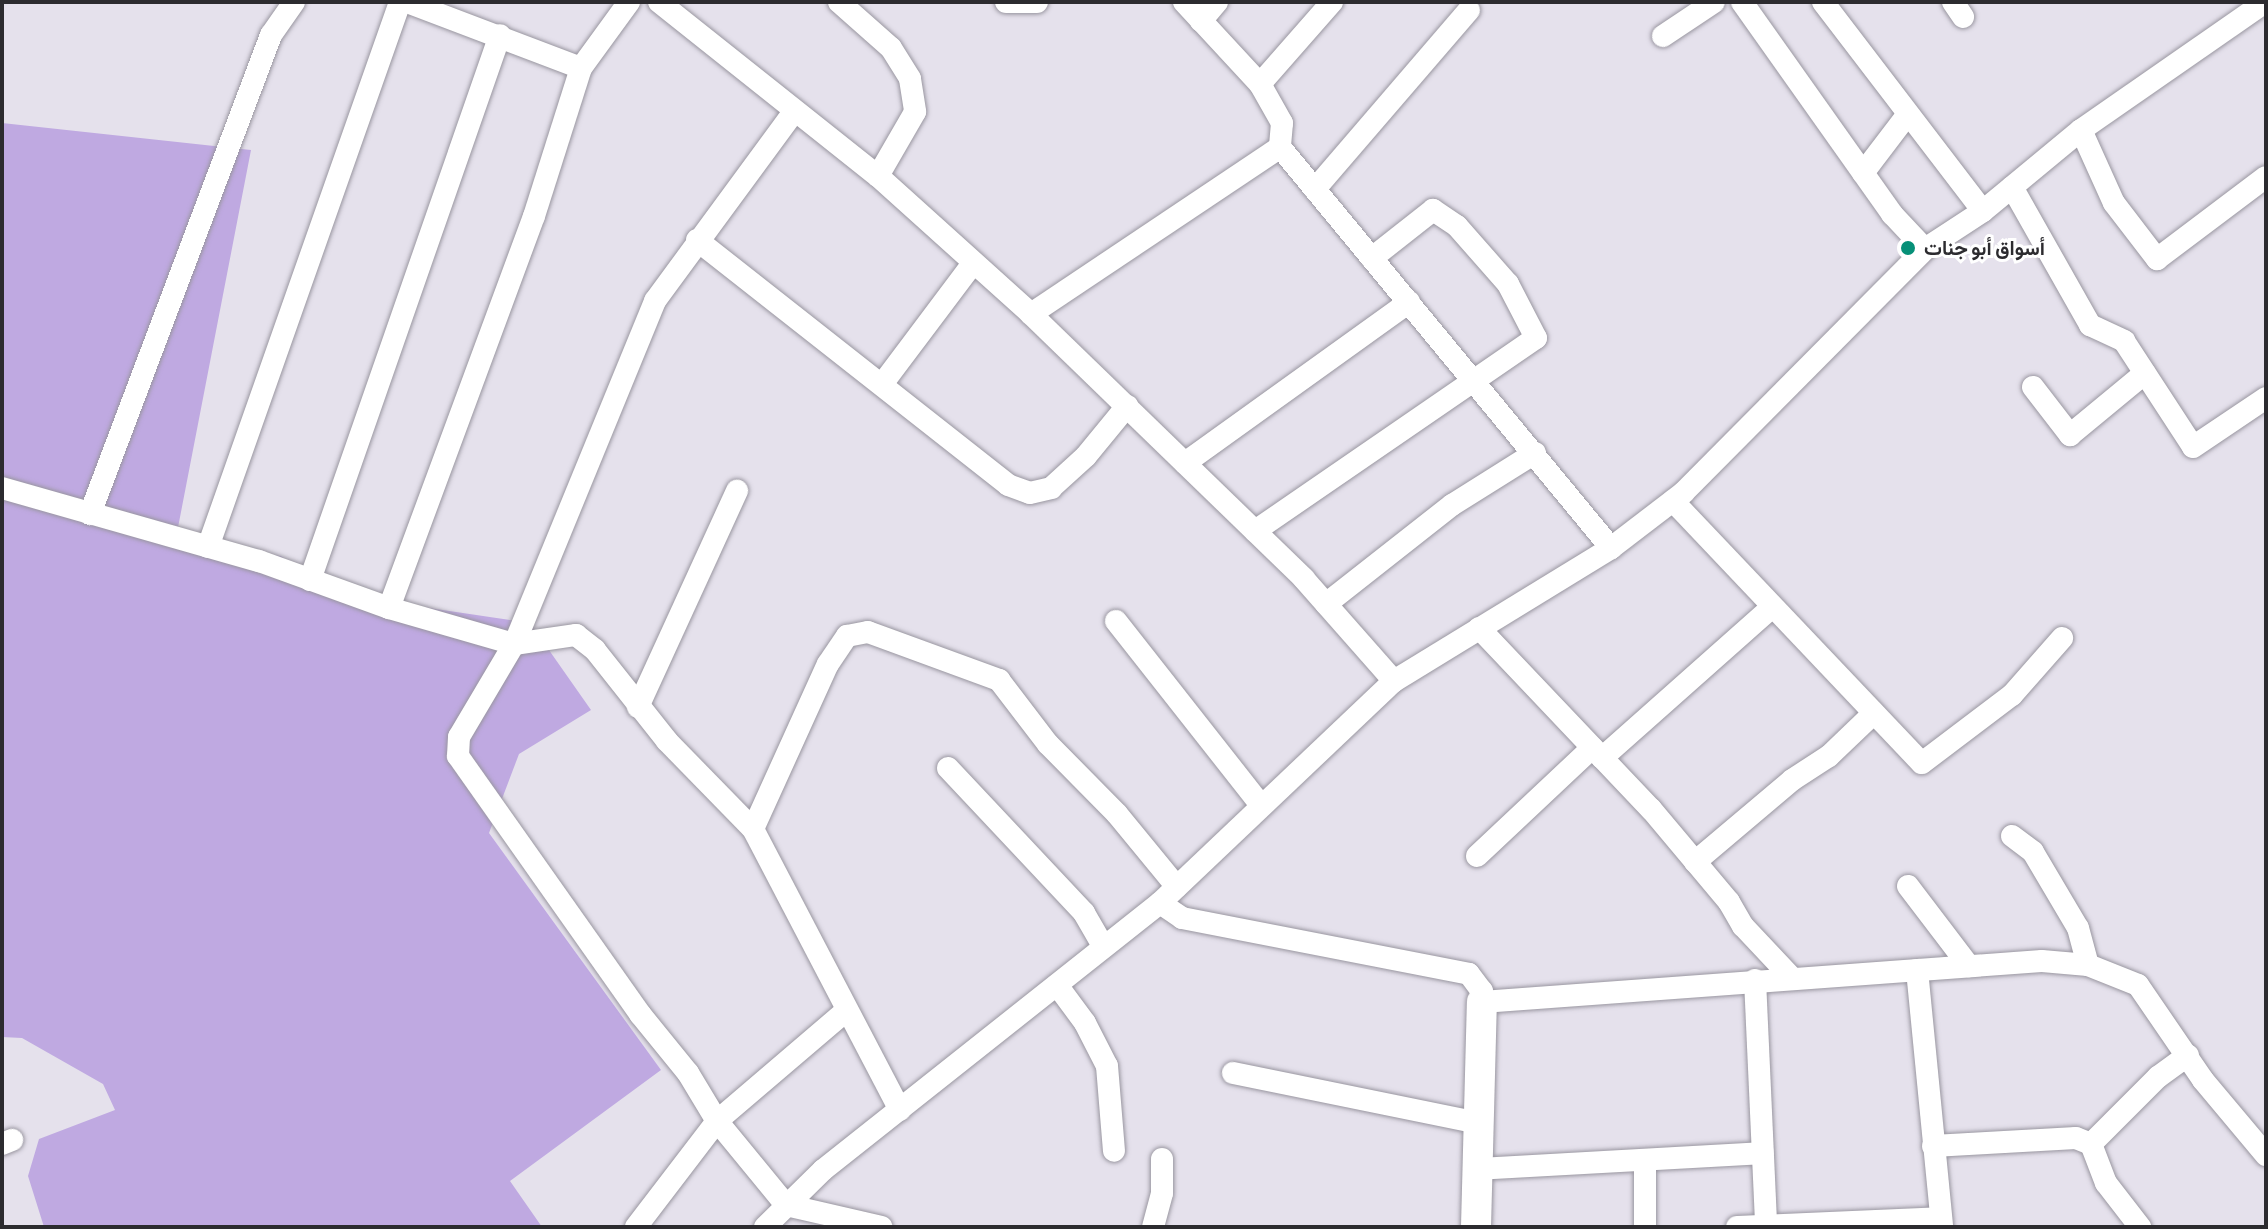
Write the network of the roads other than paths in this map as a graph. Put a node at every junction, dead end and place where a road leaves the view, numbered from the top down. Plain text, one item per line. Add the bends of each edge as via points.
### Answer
1 (294, 2) edge
2 (400, 2) edge
3 (407, 2) edge
4 (629, 2) edge
5 (659, 2) edge
6 (839, 2) edge
7 (1006, 2) edge
8 (1037, 2) edge
9 (1184, 2) edge
10 (1217, 2) edge
11 (1332, 2) edge
12 (1714, 2) edge
13 (1742, 2) edge
14 (1823, 2) edge
15 (2265, 2) edge
16 (1469, 10) dead end
17 (1201, 21) junction
18 (500, 35) junction
19 (1663, 36) dead end
20 (581, 68) junction
21 (1260, 84) junction
22 (793, 113) junction
23 (1908, 114) junction
24 (2081, 130) junction
25 (1280, 147) junction
26 (1863, 173) junction
27 (878, 176) junction
28 (2266, 177) edge
29 (2012, 187) junction
30 (1315, 189) junction
31 (1983, 211) junction
32 (697, 240) junction
33 (1925, 249) junction
34 (1372, 258) junction
35 (973, 263) junction
36 (1409, 302) junction
37 (1031, 314) junction
38 (2145, 373) junction
39 (1476, 382) junction
40 (883, 383) junction
41 (2033, 387) dead end
42 (2266, 398) edge
43 (1127, 406) junction
44 (1535, 453) junction
45 (1185, 463) junction
46 (2, 488) edge
47 (737, 491) dead end
48 (1673, 501) junction
49 (90, 514) junction
50 (1255, 531) junction
51 (208, 547) junction
52 (1611, 548) junction
53 (310, 580) junction
54 (1326, 604) junction
55 (389, 608) junction
56 (1771, 608) junction
57 (1116, 621) dead end
58 (1479, 628) junction
59 (2062, 638) dead end
60 (514, 644) junction
61 (1394, 681) junction
62 (638, 707) junction
63 (1874, 713) junction
64 (1597, 753) junction
65 (948, 768) dead end
66 (1260, 804) junction
67 (753, 829) junction
68 (2012, 836) dead end
69 (1477, 856) dead end
70 (1695, 862) junction
71 (1908, 886) dead end
72 (1177, 887) junction
73 (1160, 903) junction
74 (1104, 947) junction
75 (2088, 965) junction
76 (1969, 966) junction
77 (1917, 970) junction
78 (1792, 978) junction
79 (1755, 980) junction
80 (1057, 985) junction
81 (1482, 1002) junction
82 (846, 1011) junction
83 (2188, 1055) junction
84 (1233, 1073) dead end
85 (900, 1110) junction
86 (717, 1121) junction
87 (1479, 1123) junction
88 (2091, 1144) junction
89 (1933, 1146) junction
90 (1114, 1151) dead end
91 (1763, 1153) junction
92 (2266, 1155) edge
93 (1162, 1159) dead end
94 (1645, 1160) junction
95 (1477, 1169) junction
96 (786, 1205) junction
97 (1941, 1222) edge
98 (1766, 1226) edge
99 (636, 1227) edge
100 (765, 1227) edge
101 (882, 1227) edge
102 (1153, 1227) edge
103 (1476, 1227) edge
104 (1645, 1227) edge
105 (1737, 1227) edge
106 (2140, 1227) edge

1 - 49 street via 271,35
2 - 51 street
3 - 18 street
4 - 20 street
5 - 22 street
6 - 27 street via 891,48 910,79 915,112
7 - 8 street
9 - 17 street
10 - 17 street
11 - 21 street
12 - 19 street
13 - 26 street
14 - 23 street
15 - 24 street
16 - 30 street
17 - 21 street
18 - 20 street
18 - 53 street
20 - 55 street via 534,216
21 - 25 street via 1282,123
22 - 27 street
22 - 32 street
23 - 26 street
23 - 31 street
24 - 28 street via 2114,203 2157,259
24 - 29 street
25 - 30 street
25 - 37 street
26 - 33 street
27 - 35 street
29 - 31 street
29 - 38 street via 2090,325 2124,341
30 - 34 street
31 - 33 street
32 - 40 street
32 - 60 street via 655,301
33 - 48 street
34 - 36 street
34 - 39 street via 1433,210 1457,226 1508,284 1536,338
35 - 37 street
35 - 40 street
36 - 39 street
36 - 45 street
37 - 43 street
38 - 41 street via 2070,435
38 - 42 street via 2193,447
39 - 44 street
39 - 50 street
40 - 43 street via 1008,485 1030,493 1051,488
43 - 45 street
44 - 52 street
44 - 54 street via 1452,505
45 - 50 street
46 - 49 street
47 - 62 street
48 - 52 street
48 - 56 street
49 - 51 street
50 - 54 street
51 - 53 street
52 - 58 street
53 - 55 street
54 - 61 street
55 - 60 street
56 - 63 street
56 - 64 street
57 - 66 street
58 - 61 street
58 - 64 street
59 - 63 street via 2012,695 1922,763
60 - 62 street via 576,635 595,650
60 - 86 street via 459,737 458,756 688,1073
61 - 66 street
62 - 67 street
63 - 70 street via 1829,756 1792,780
64 - 69 street
64 - 70 street
65 - 74 street via 1084,913
66 - 72 street
67 - 72 street via 828,664 847,636 868,632 999,680 1048,744 1117,814
67 - 82 street
68 - 75 street via 2033,852 2078,928
70 - 78 street via 1743,926
71 - 76 street
72 - 73 street
73 - 74 street
73 - 81 street via 1182,918 1469,974 1482,991
74 - 80 street
75 - 76 street via 2042,961
75 - 83 street via 2138,985
76 - 77 street
77 - 78 street
77 - 89 street
78 - 79 street
79 - 81 street
79 - 91 street
80 - 85 street
80 - 90 street via 1107,1066
81 - 87 street
82 - 85 street
82 - 86 street
83 - 88 street via 2158,1077
83 - 92 street
84 - 87 street
85 - 96 street
86 - 96 street
86 - 99 street
87 - 95 street
88 - 89 street via 2076,1138
88 - 106 street via 2106,1183
89 - 97 street
91 - 94 street
91 - 98 street
93 - 102 street via 1162,1193
94 - 95 street
94 - 104 street
95 - 103 street
96 - 100 street
96 - 101 street
97 - 98 street
98 - 105 street

